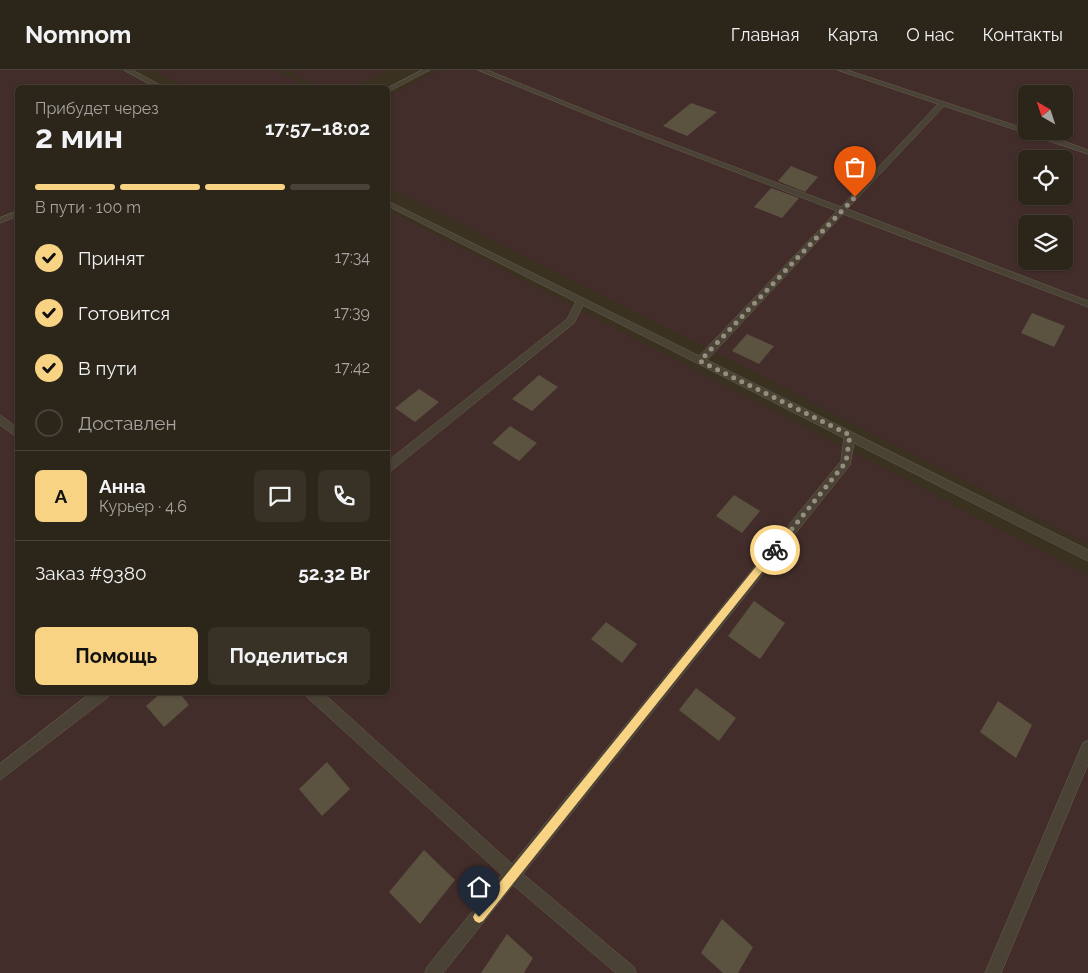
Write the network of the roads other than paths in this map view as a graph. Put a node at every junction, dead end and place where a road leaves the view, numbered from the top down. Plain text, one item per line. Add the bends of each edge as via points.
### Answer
1 (127, 70) edge
2 (428, 70) edge
3 (481, 70) edge
4 (840, 70) edge
5 (158, 85) edge
6 (390, 89) edge
7 (942, 104) junction
8 (1018, 128) edge
9 (1053, 140) edge
10 (1088, 152) edge
11 (390, 204) edge
12 (843, 211) junction
13 (15, 214) edge
14 (0, 221) edge
15 (582, 301) junction
16 (1088, 304) edge
17 (700, 361) junction
18 (15, 419) edge
19 (2, 424) edge
20 (15, 432) edge
21 (850, 435) junction
22 (390, 465) edge
23 (1088, 556) edge
24 (99, 695) edge
25 (315, 695) edge
26 (1088, 748) edge
27 (0, 773) edge
28 (513, 875) junction
29 (433, 973) edge
30 (628, 973) edge
31 (993, 973) edge

1 - 5 lane
2 - 6 lane
3 - 12 lane
4 - 7 lane
7 - 8 lane
7 - 12 lane
9 - 10 lane
11 - 15 lane
12 - 16 lane
12 - 17 lane
13 - 14 lane
15 - 17 lane
15 - 22 lane via 571,321
17 - 21 lane
18 - 19 lane
19 - 20 lane
21 - 23 lane
21 - 28 lane via 846,462
24 - 27 lane
25 - 28 lane
26 - 31 lane
28 - 29 lane
28 - 30 lane

